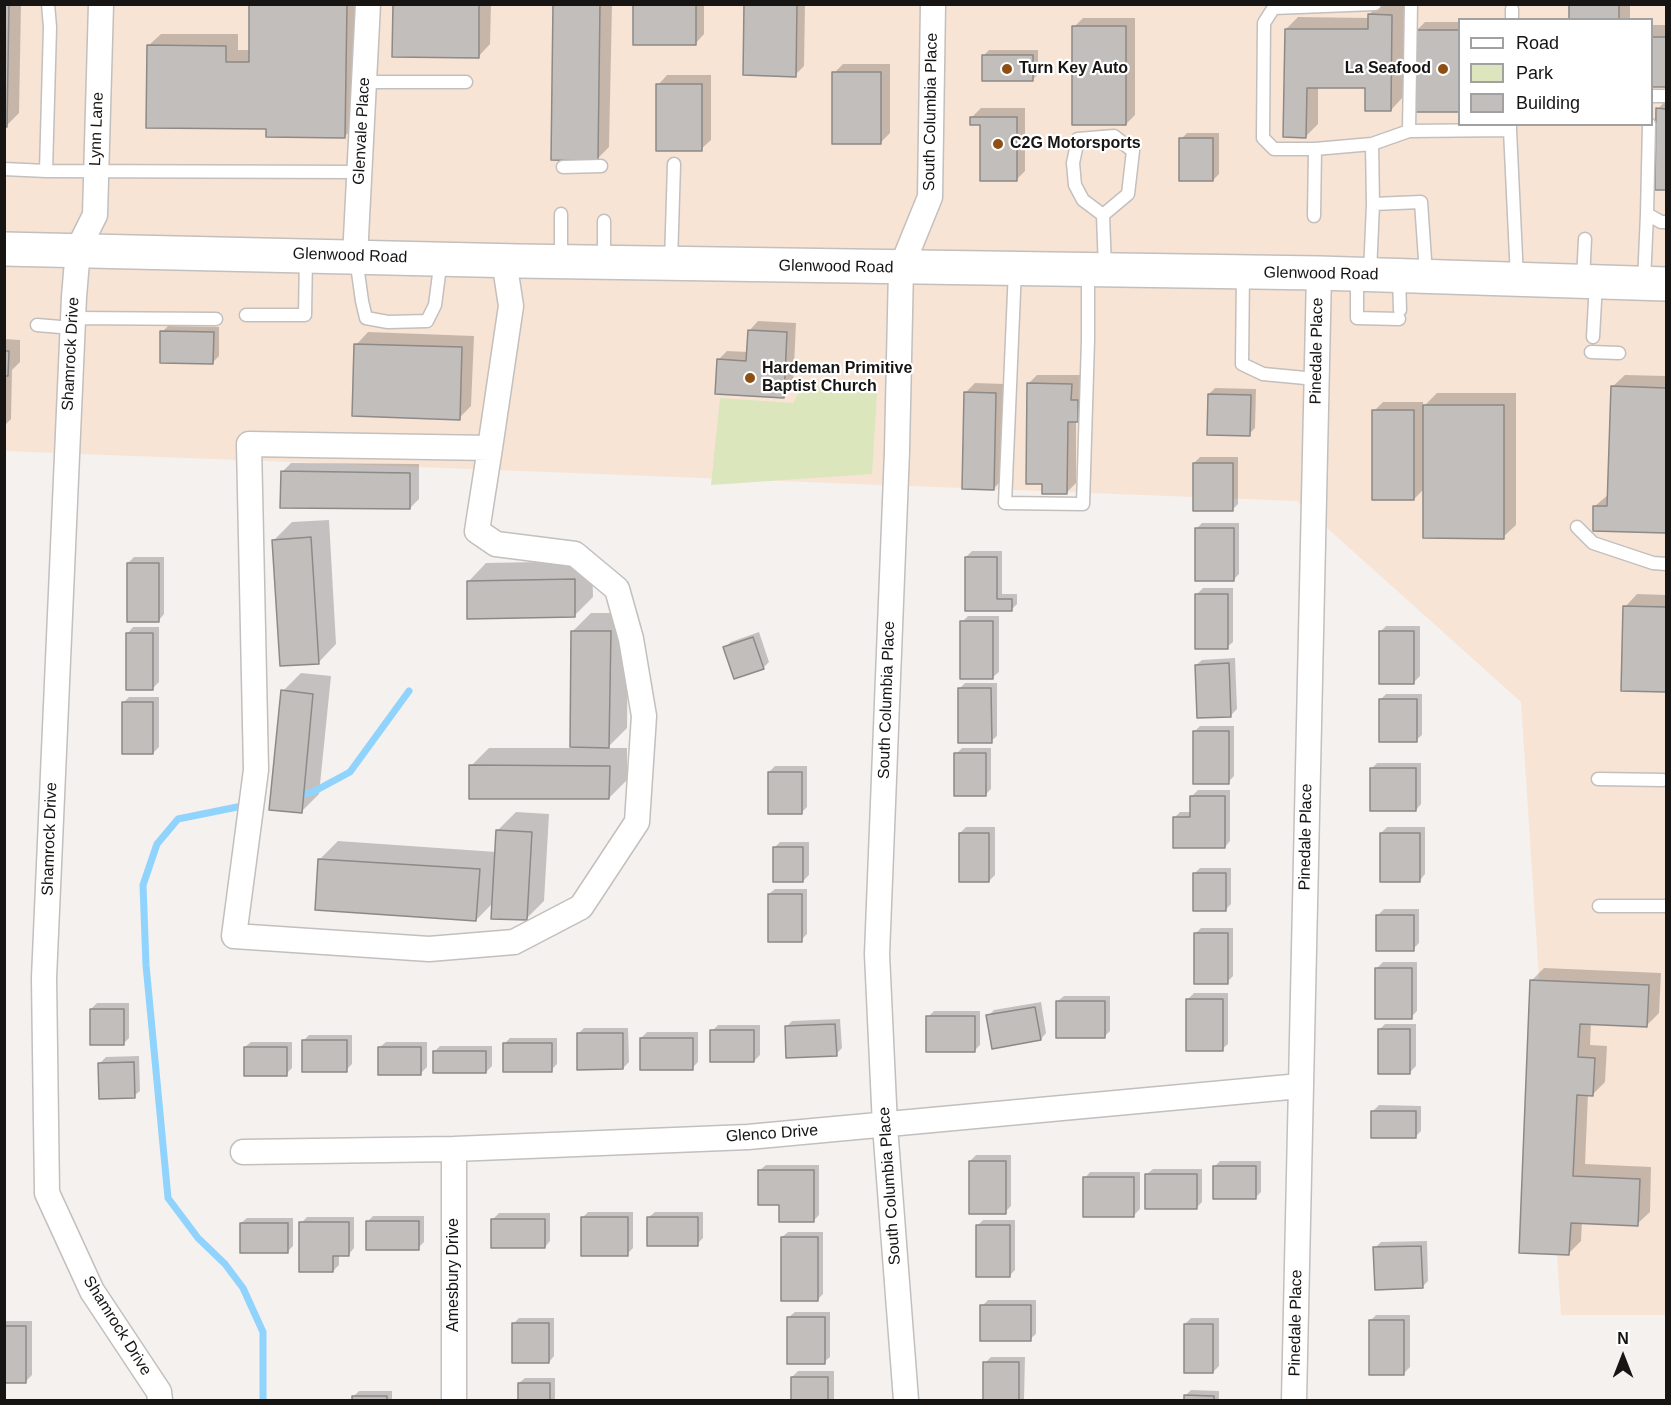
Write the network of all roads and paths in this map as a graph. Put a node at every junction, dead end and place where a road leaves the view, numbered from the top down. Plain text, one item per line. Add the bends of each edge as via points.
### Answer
1 (48, 4) edge
2 (101, 4) edge
3 (368, 4) edge
4 (933, 4) edge
5 (1375, 4) edge
6 (1411, 4) edge
7 (1275, 6) edge
8 (364, 82) junction
9 (466, 82) dead end
10 (1649, 126) edge
11 (1510, 127) edge
12 (1409, 131) junction
13 (1372, 144) junction
14 (1315, 149) junction
15 (674, 164) dead end
16 (563, 166) dead end
17 (602, 166) dead end
18 (4, 169) edge
19 (46, 171) junction
20 (96, 171) junction
21 (359, 172) junction
22 (1373, 204) junction
23 (561, 214) dead end
24 (1647, 214) junction
25 (1103, 215) junction
26 (1314, 216) dead end
27 (604, 221) dead end
28 (1666, 222) edge
29 (1584, 239) dead end
30 (4, 249) edge
31 (78, 249) junction
32 (306, 255) junction
33 (355, 256) junction
34 (441, 259) junction
35 (504, 260) junction
36 (561, 262) junction
37 (604, 262) junction
38 (670, 264) junction
39 (901, 268) junction
40 (1015, 269) junction
41 (1096, 270) junction
42 (1243, 272) junction
43 (1319, 273) junction
44 (1388, 275) junction
45 (1517, 279) junction
46 (1589, 281) junction
47 (1655, 284) edge
48 (246, 315) dead end
49 (216, 319) dead end
50 (73, 323) junction
51 (37, 326) dead end
52 (1593, 337) dead end
53 (1591, 352) dead end
54 (1618, 353) dead end
55 (1316, 379) junction
56 (490, 448) junction
57 (1577, 527) dead end
58 (1666, 564) edge
59 (1598, 779) dead end
60 (1662, 780) dead end
61 (1599, 906) dead end
62 (1666, 906) edge
63 (1300, 1086) junction
64 (885, 1126) junction
65 (454, 1149) junction
66 (243, 1152) dead end
67 (160, 1401) edge
68 (454, 1401) edge
69 (906, 1401) edge
70 (1294, 1401) edge

1 - 19 lane
2 - 20 street, Lynn Lane
3 - 8 street, Glenvale Place
4 - 39 street, South Columbia Place via 930,196
5 - 7 lane
6 - 12 lane
7 - 14 lane via 1264,23 1263,138 1274,149
8 - 9 lane
8 - 21 street, Glenvale Place
10 - 24 lane
11 - 12 lane
11 - 45 lane
12 - 13 lane
13 - 14 lane
13 - 22 lane
14 - 26 lane
15 - 38 lane
16 - 17 lane
18 - 19 lane
19 - 20 lane
20 - 21 lane
20 - 31 street, Lynn Lane via 95,215
21 - 33 street, Glenvale Place
22 - 44 lane
22 - 44 lane via 1421,202
23 - 36 lane
24 - 28 lane
24 - 47 lane
25 - 25 lane via 1128,194 1133,151 1114,136 1078,140 1074,163 1075,185 1083,200
25 - 41 lane
27 - 37 lane
29 - 46 lane
30 - 31 main road, Glenwood Road
31 - 32 main road, Glenwood Road
31 - 50 street, Shamrock Drive
32 - 33 main road, Glenwood Road
32 - 48 lane via 305,315
33 - 34 main road, Glenwood Road
33 - 34 lane via 366,318 388,322 427,321 435,305
34 - 35 main road, Glenwood Road
35 - 36 main road, Glenwood Road
35 - 56 street via 511,306
36 - 37 main road, Glenwood Road
37 - 38 main road, Glenwood Road
38 - 39 main road, Glenwood Road
39 - 40 main road, Glenwood Road
39 - 64 street, South Columbia Place via 877,954
40 - 41 main road, Glenwood Road
40 - 41 lane via 1005,502 1083,504 1088,340
41 - 42 main road, Glenwood Road
42 - 43 main road, Glenwood Road
42 - 55 lane via 1242,364 1263,374
43 - 44 main road, Glenwood Road
43 - 55 street, Pinedale Place
44 - 44 lane via 1357,318 1400,314
44 - 45 main road, Glenwood Road
45 - 46 main road, Glenwood Road
46 - 47 main road, Glenwood Road
46 - 52 lane
49 - 50 lane
50 - 51 lane
50 - 67 street, Shamrock Drive via 44,978 47,1193 92,1291 159,1392
53 - 54 lane
55 - 63 street, Pinedale Place
56 - 56 street via 249,444 256,770 234,936 429,949 514,942 581,908 637,822 645,716 617,589 575,554 496,544 477,531
57 - 58 lane via 1593,543
59 - 60 lane
61 - 62 lane
63 - 64 street, Glenco Drive
63 - 70 street, Pinedale Place
64 - 65 street, Glenco Drive via 748,1137
64 - 69 street, South Columbia Place
65 - 66 street, Glenco Drive
65 - 68 street, Amesbury Drive

